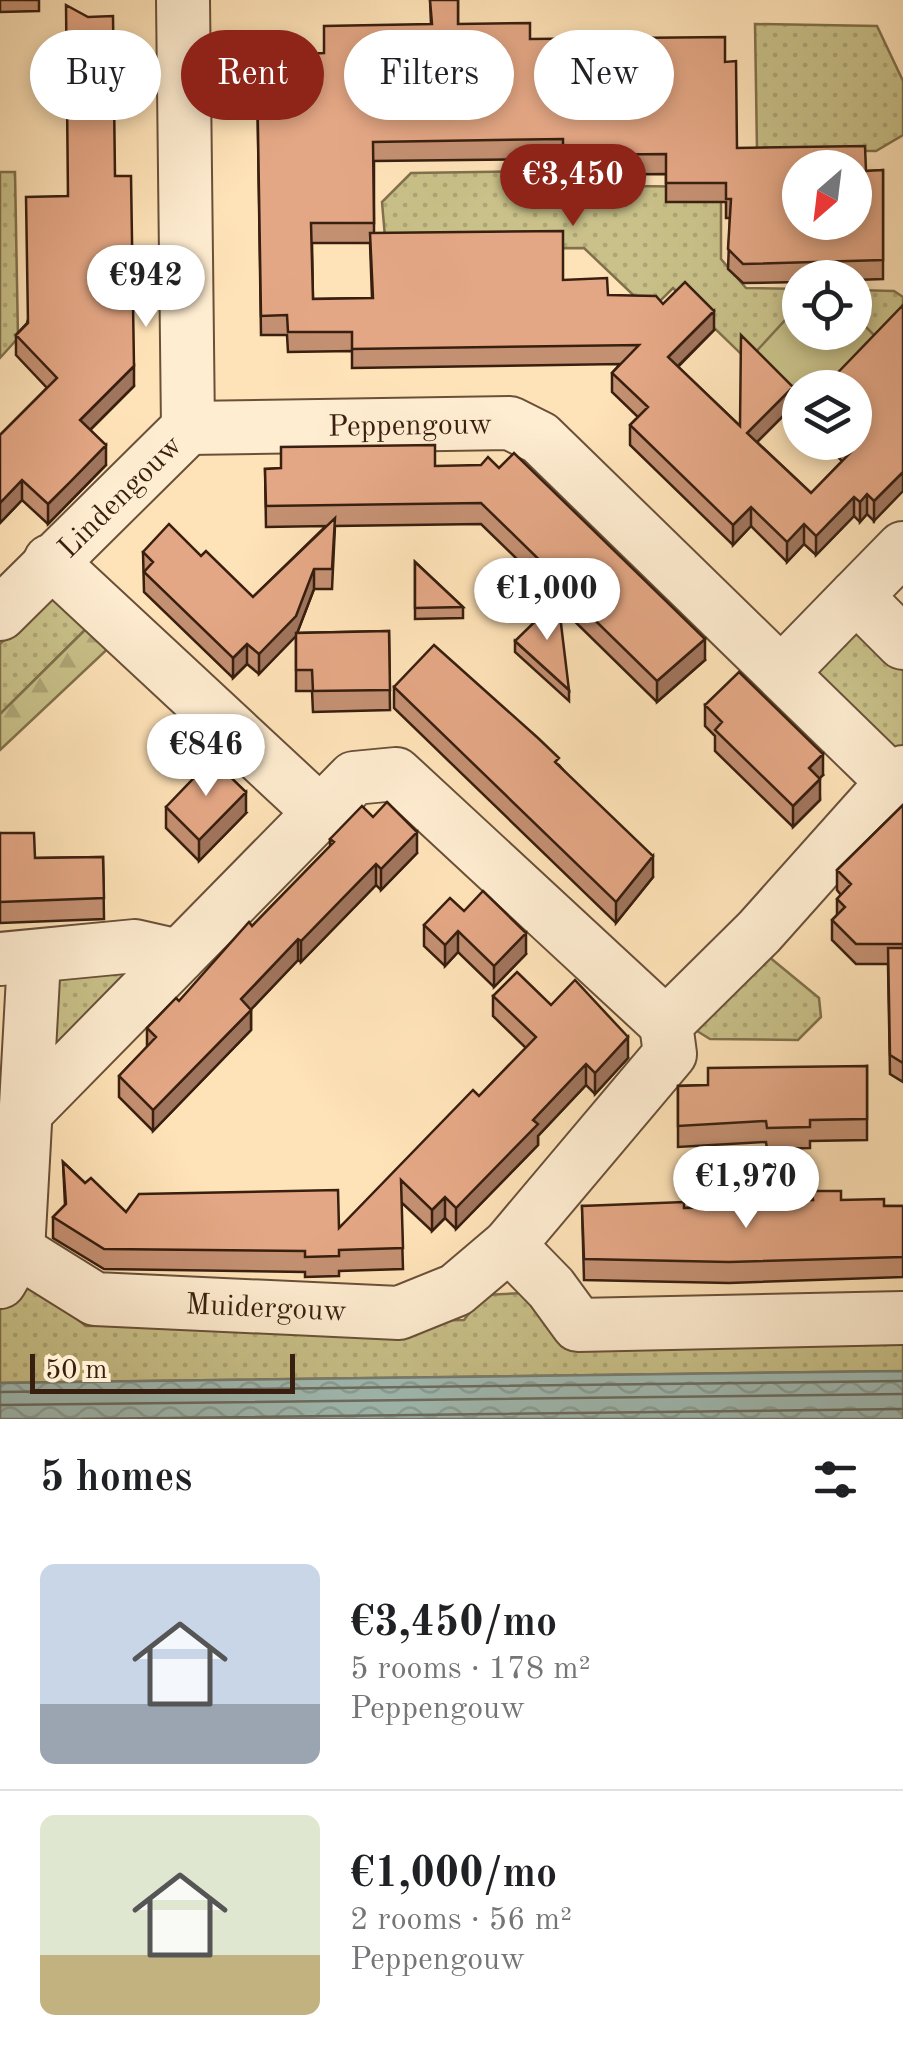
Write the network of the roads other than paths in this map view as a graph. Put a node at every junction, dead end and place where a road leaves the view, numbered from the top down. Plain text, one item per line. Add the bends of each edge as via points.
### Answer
1 (183, 0) edge
2 (188, 428) junction
3 (903, 548) edge
4 (50, 561) junction
5 (856, 596) junction
6 (0, 614) edge
7 (903, 642) edge
8 (783, 671) junction
9 (898, 777) edge
10 (322, 813) junction
11 (179, 956) junction
12 (17, 959) edge
13 (666, 1024) junction
14 (28, 1110) junction
15 (508, 1245) junction
16 (9, 1267) edge
17 (903, 1318) edge

1 - 2 street, Lindengouw
2 - 4 street, Lindengouw
2 - 8 street, Peppengouw via 510,423 540,438
3 - 5 street
4 - 6 street, Lindengouw
4 - 10 street
5 - 7 street
5 - 8 street
8 - 9 street, Peppengouw
9 - 13 street
10 - 11 street
10 - 13 street via 354,778 396,774
11 - 12 street, Muidergouw via 136,946
11 - 14 street
12 - 14 street, Muidergouw
13 - 15 street, Muidergouw via 670,1054
14 - 16 street, Muidergouw
15 - 16 street, Muidergouw via 456,1290 398,1313 95,1299
15 - 17 street via 578,1325

